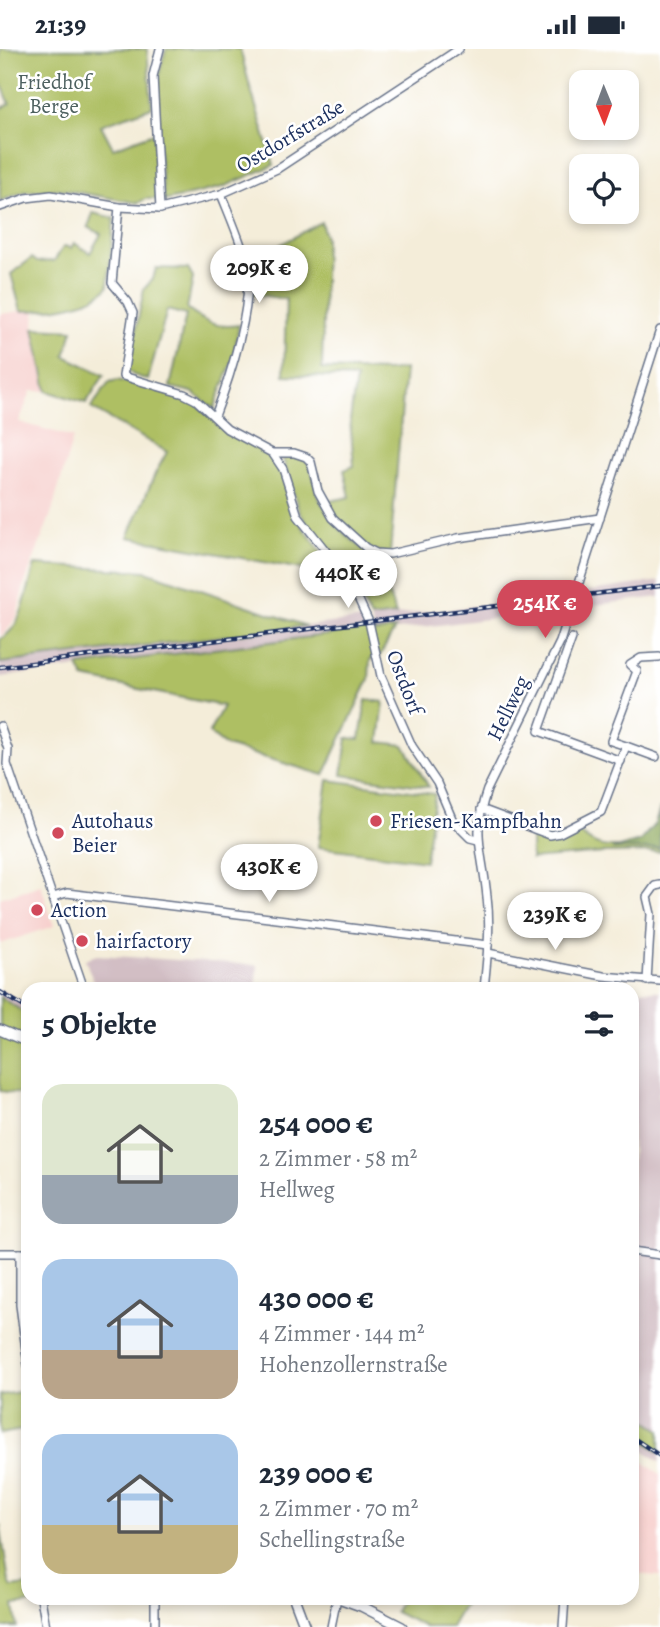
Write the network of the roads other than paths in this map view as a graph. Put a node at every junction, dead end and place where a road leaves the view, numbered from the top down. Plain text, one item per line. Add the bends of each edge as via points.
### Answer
1 (160, 49) edge
2 (458, 49) edge
3 (220, 194) junction
4 (0, 207) edge
5 (119, 207) junction
6 (160, 208) junction
7 (660, 330) edge
8 (215, 416) junction
9 (272, 453) junction
10 (600, 518) junction
11 (572, 638) dead end
12 (659, 657) edge
13 (0, 726) edge
14 (611, 741) junction
15 (626, 746) junction
16 (606, 755) junction
17 (656, 757) dead end
18 (621, 761) junction
19 (3, 762) edge
20 (481, 809) junction
21 (478, 840) junction
22 (660, 885) edge
23 (53, 897) junction
24 (488, 949) junction
25 (647, 981) junction
26 (660, 981) edge
27 (81, 982) edge
28 (485, 982) edge
29 (0, 1030) edge
30 (21, 1039) edge
31 (639, 1252) edge
32 (0, 1253) edge
33 (21, 1253) edge
34 (660, 1255) edge
35 (21, 1292) edge
36 (21, 1312) edge
37 (42, 1605) edge
38 (155, 1605) edge
39 (296, 1605) edge
40 (336, 1605) edge
41 (358, 1605) edge
42 (564, 1605) edge
43 (46, 1627) edge
44 (155, 1627) edge
45 (304, 1627) edge
46 (331, 1627) edge
47 (402, 1627) edge
48 (562, 1627) edge

1 - 6 street via 153,76
2 - 3 street, Ostdorfstraße via 277,169
3 - 6 street, Ostdorfstraße
3 - 8 street via 244,256 247,280 235,361
4 - 5 street, Ostdorfstraße via 51,195
5 - 6 street, Ostdorfstraße
5 - 8 street via 112,283 134,318 123,376 184,394
7 - 10 street, Hellweg
8 - 9 street via 227,429
9 - 10 street via 294,453 312,462 318,491 333,518 376,553
9 - 21 street, Ostdorf via 283,469 298,516 357,596 369,622 381,676 412,746 437,783 453,821
10 - 20 street, Hellweg via 560,642
11 - 16 street via 539,731
12 - 14 street via 641,657 630,665 637,671
13 - 19 street via 8,749
14 - 15 street
14 - 16 street
15 - 17 street
15 - 18 street
16 - 18 street
18 - 20 street via 601,812 560,833 550,835
19 - 23 street
20 - 21 street, Hellweg
21 - 24 street, Hellweg via 487,895
22 - 25 street via 647,897 651,914
23 - 24 street via 67,893
23 - 27 street
24 - 25 street via 603,976
24 - 28 street, Hellweg
25 - 26 street
29 - 30 main road
31 - 34 street
32 - 33 street
35 - 36 street
37 - 43 street
38 - 44 street
39 - 45 main road
40 - 46 street
41 - 47 main road
42 - 48 street

